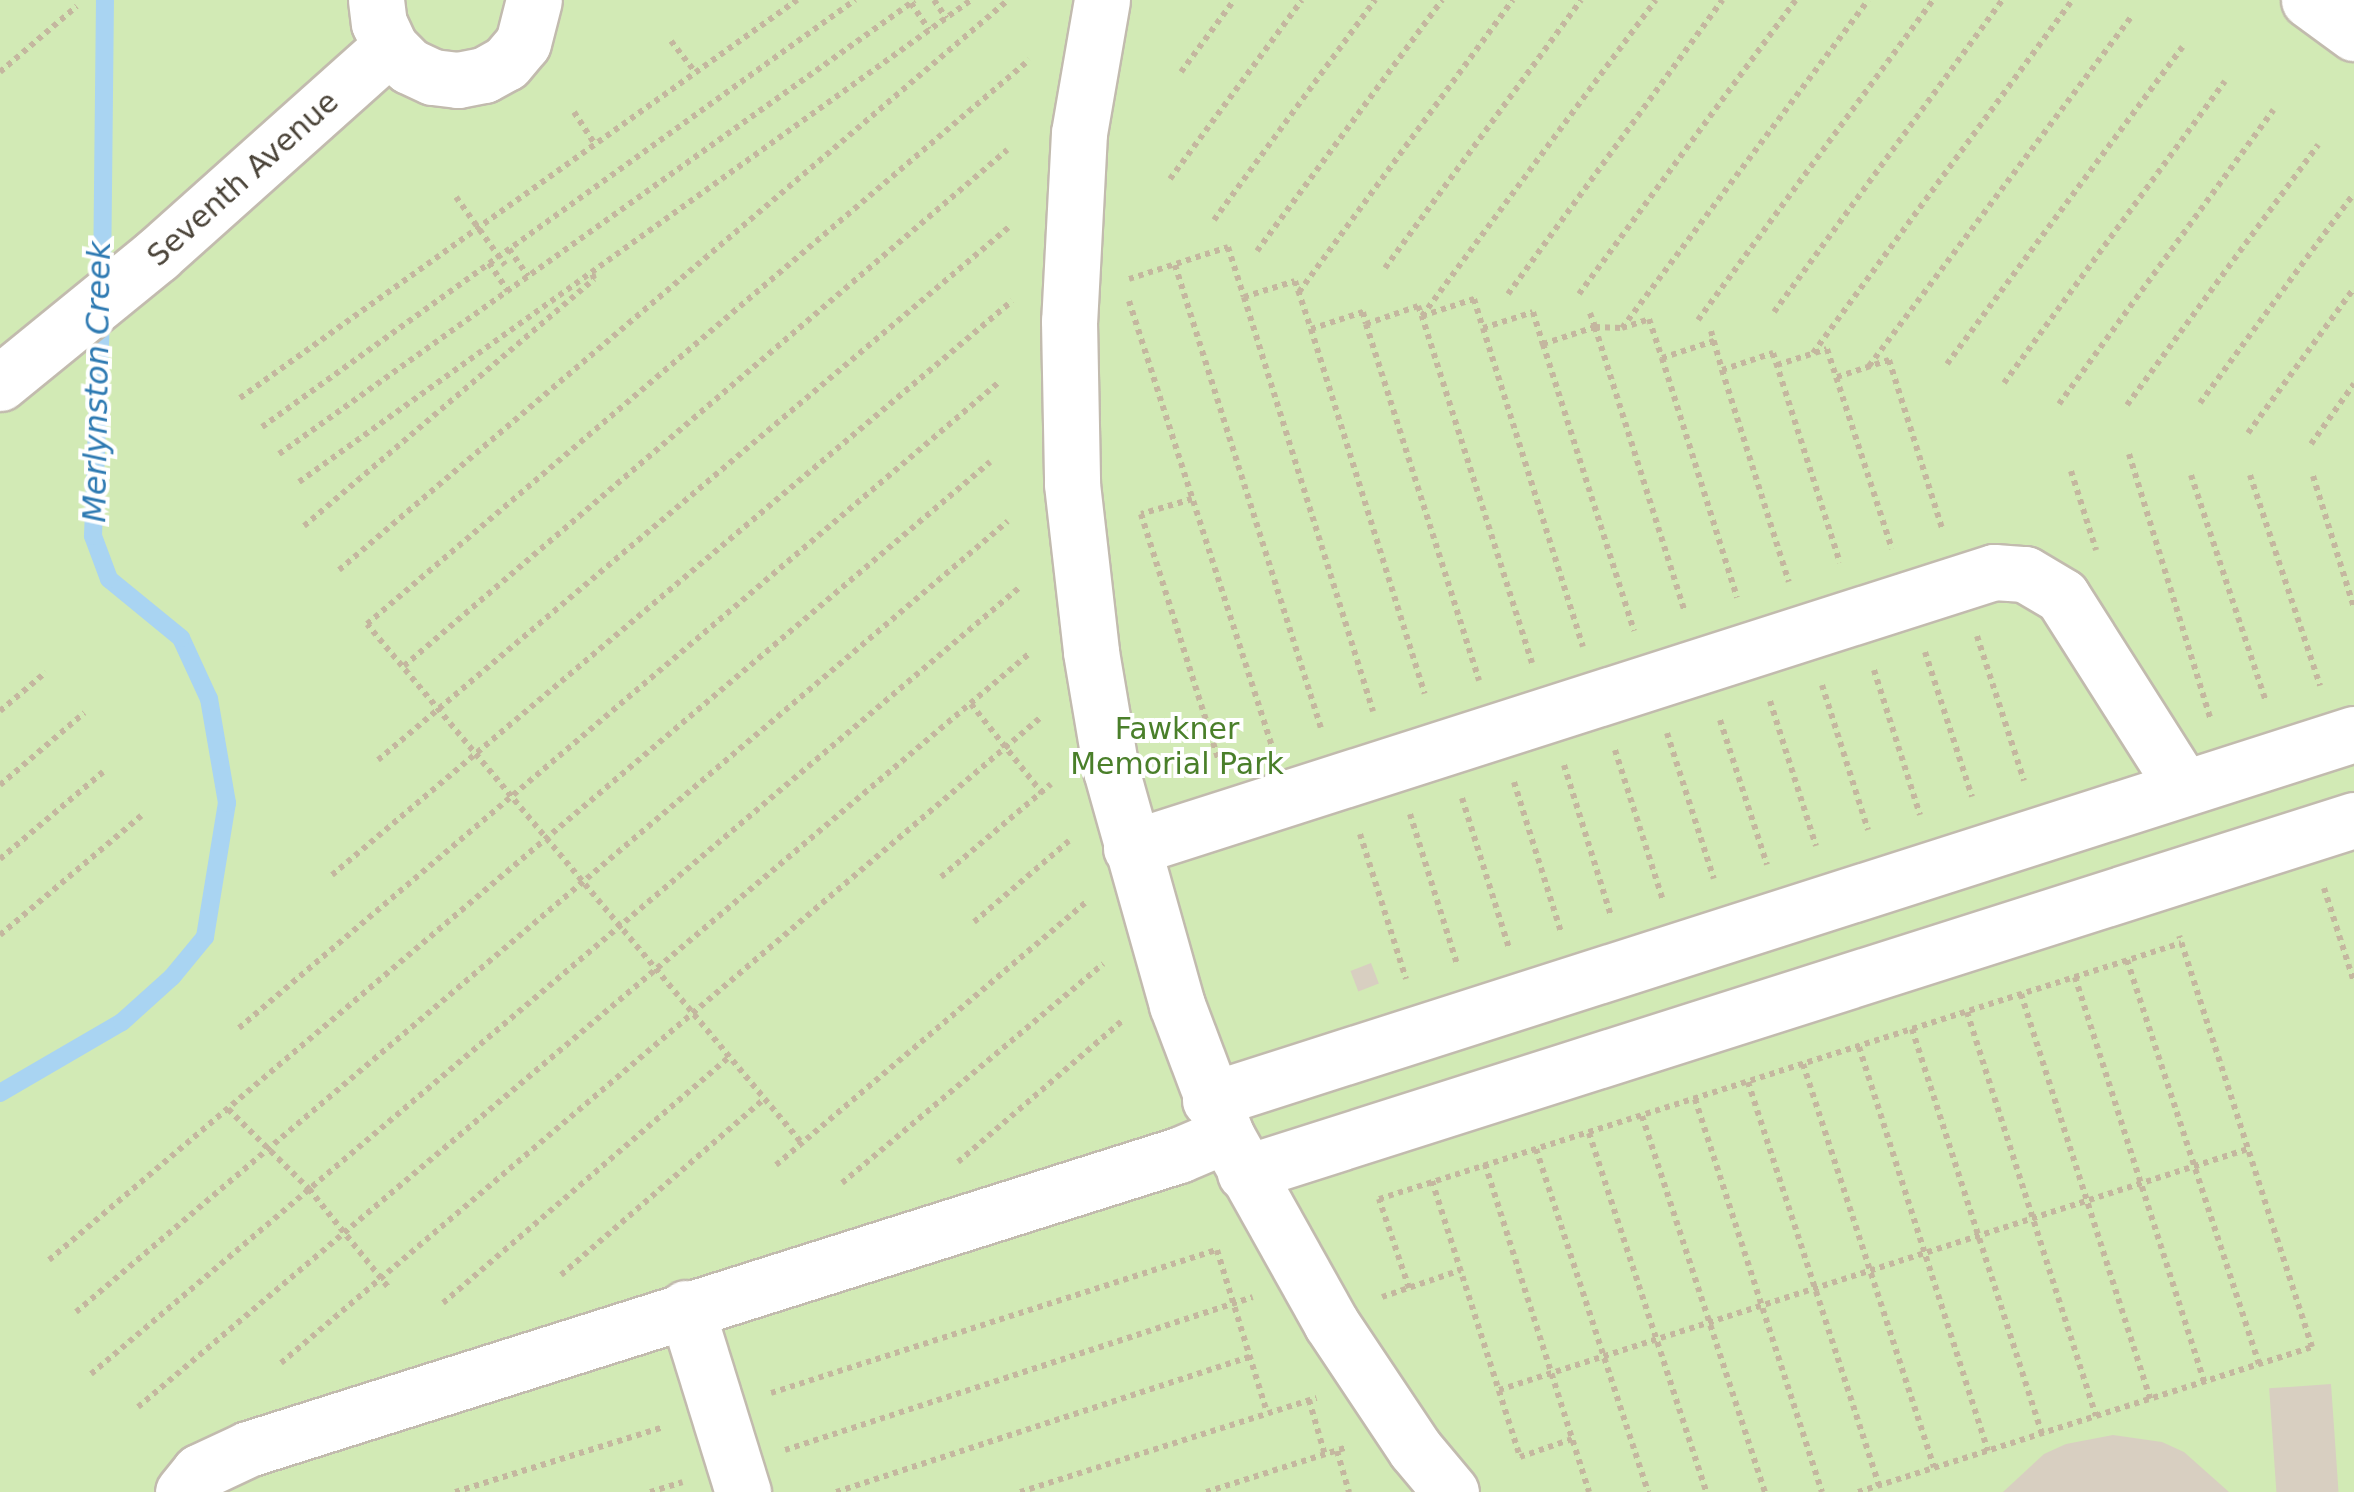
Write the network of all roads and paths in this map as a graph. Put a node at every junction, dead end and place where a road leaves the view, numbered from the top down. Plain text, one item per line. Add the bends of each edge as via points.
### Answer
1 (534, 0) edge
2 (797, 0) edge
3 (855, 0) edge
4 (934, 0) edge
5 (971, 0) edge
6 (1008, 0) edge
7 (1102, 0) edge
8 (1234, 0) edge
9 (1302, 0) edge
10 (1375, 0) edge
11 (1442, 0) edge
12 (1513, 0) edge
13 (1582, 0) edge
14 (1656, 0) edge
15 (1722, 0) edge
16 (1796, 0) edge
17 (1868, 0) edge
18 (1934, 0) edge
19 (2002, 0) edge
20 (2072, 0) edge
21 (2309, 0) edge
22 (913, 2) edge
23 (77, 6) dead end
24 (2134, 15) dead end
25 (946, 18) junction
26 (383, 24) edge
27 (929, 30) junction
28 (2354, 32) edge
29 (670, 41) dead end
30 (2182, 47) dead end
31 (1028, 60) dead end
32 (0, 72) edge
33 (696, 72) junction
34 (1181, 72) dead end
35 (2225, 81) dead end
36 (2272, 110) dead end
37 (574, 112) dead end
38 (595, 144) junction
39 (2318, 145) dead end
40 (1007, 150) dead end
41 (1170, 179) dead end
42 (2354, 193) edge
43 (456, 196) dead end
44 (1214, 220) dead end
45 (1010, 227) dead end
46 (478, 228) junction
47 (509, 249) junction
48 (1258, 251) dead end
49 (499, 256) junction
50 (515, 258) junction
51 (489, 264) junction
52 (1175, 264) junction
53 (505, 265) junction
54 (1385, 268) dead end
55 (495, 271) junction
56 (592, 272) junction
57 (528, 276) junction
58 (1122, 281) junction
59 (2354, 288) edge
60 (508, 291) junction
61 (1298, 292) junction
62 (1508, 294) dead end
63 (1578, 294) dead end
64 (1070, 297) junction
65 (1244, 297) junction
66 (1012, 301) dead end
67 (1774, 312) dead end
68 (1590, 313) dead end
69 (1422, 316) junction
70 (1698, 320) dead end
71 (1366, 324) junction
72 (1483, 328) junction
73 (1595, 328) junction
74 (1622, 328) junction
75 (1311, 329) junction
76 (1711, 331) dead end
77 (1714, 341) junction
78 (1544, 344) junction
79 (1812, 354) junction
80 (1662, 358) junction
81 (1947, 364) dead end
82 (1777, 365) junction
83 (1868, 367) junction
84 (1837, 377) junction
85 (0, 383) edge
86 (998, 384) dead end
87 (2004, 384) dead end
88 (2354, 384) edge
89 (240, 398) dead end
90 (2200, 403) dead end
91 (2059, 404) dead end
92 (2127, 405) dead end
93 (262, 426) dead end
94 (2248, 432) dead end
95 (2311, 444) dead end
96 (279, 454) dead end
97 (2129, 454) dead end
98 (990, 462) dead end
99 (2191, 475) dead end
100 (2250, 475) dead end
101 (2312, 476) dead end
102 (300, 482) dead end
103 (1192, 499) junction
104 (1008, 521) dead end
105 (304, 526) dead end
106 (339, 570) dead end
107 (1959, 581) junction
108 (1020, 587) dead end
109 (1907, 598) junction
110 (2354, 608) edge
111 (1856, 614) junction
112 (1753, 647) junction
113 (1032, 652) dead end
114 (404, 666) junction
115 (46, 672) dead end
116 (1650, 681) junction
117 (2320, 686) dead end
118 (2266, 702) dead end
119 (971, 704) junction
120 (1573, 706) junction
121 (439, 708) junction
122 (0, 711) edge
123 (84, 714) dead end
124 (1041, 718) dead end
125 (2212, 721) dead end
126 (2354, 734) edge
127 (1005, 747) junction
128 (1444, 747) junction
129 (477, 753) junction
130 (378, 760) dead end
131 (102, 772) dead end
132 (1051, 784) dead end
133 (0, 785) edge
134 (2026, 787) dead end
135 (2184, 788) junction
136 (1313, 789) junction
137 (1042, 793) junction
138 (512, 796) junction
139 (1974, 803) dead end
140 (1236, 814) junction
141 (140, 816) dead end
142 (1922, 820) dead end
143 (2331, 827) edge
144 (547, 838) junction
145 (1070, 841) dead end
146 (1131, 848) junction
147 (1818, 852) dead end
148 (0, 859) edge
149 (332, 875) dead end
150 (940, 877) dead end
151 (583, 882) junction
152 (2160, 882) junction
153 (1716, 885) dead end
154 (1089, 899) dead end
155 (1664, 901) dead end
156 (1612, 918) dead end
157 (974, 922) dead end
158 (620, 926) junction
159 (1561, 934) dead end
160 (0, 935) edge
161 (2181, 944) junction
162 (1510, 950) dead end
163 (2128, 960) junction
164 (1103, 964) dead end
165 (1458, 966) dead end
166 (656, 969) junction
167 (2074, 977) junction
168 (2354, 982) edge
169 (2021, 994) junction
170 (1966, 1012) junction
171 (692, 1013) junction
172 (1122, 1022) dead end
173 (239, 1028) dead end
174 (1912, 1029) junction
175 (1858, 1046) junction
176 (729, 1057) junction
177 (1803, 1064) junction
178 (1748, 1082) junction
179 (764, 1099) junction
180 (1695, 1099) junction
181 (1466, 1102) junction
182 (228, 1109) junction
183 (1642, 1116) junction
184 (1414, 1120) junction
185 (1589, 1133) junction
186 (1227, 1136) junction
187 (800, 1141) junction
188 (270, 1148) junction
189 (1536, 1149) junction
190 (2248, 1149) junction
191 (776, 1164) dead end
192 (1486, 1166) junction
193 (2194, 1166) junction
194 (948, 1170) dead end
195 (1433, 1182) junction
196 (842, 1184) dead end
197 (2141, 1184) junction
198 (310, 1189) junction
199 (2087, 1200) junction
200 (2033, 1218) junction
201 (346, 1232) junction
202 (1979, 1235) junction
203 (1924, 1252) junction
204 (48, 1260) dead end
205 (1461, 1270) junction
206 (1870, 1270) junction
207 (561, 1275) dead end
208 (381, 1278) junction
209 (389, 1288) dead end
210 (1409, 1288) junction
211 (1816, 1288) junction
212 (1272, 1292) dead end
213 (442, 1303) dead end
214 (1234, 1304) junction
215 (1762, 1305) junction
216 (686, 1308) junction
217 (76, 1312) dead end
218 (1327, 1315) junction
219 (1709, 1322) junction
220 (1656, 1339) junction
221 (1604, 1356) junction
222 (1250, 1357) junction
223 (281, 1363) dead end
224 (2260, 1364) junction
225 (1551, 1373) junction
226 (90, 1374) dead end
227 (1369, 1380) junction
228 (2204, 1382) junction
229 (1499, 1390) junction
230 (2150, 1399) junction
231 (1309, 1400) junction
232 (138, 1407) dead end
233 (718, 1410) junction
234 (1267, 1413) junction
235 (2096, 1416) junction
236 (1402, 1430) junction
237 (2042, 1434) junction
238 (1572, 1439) junction
239 (1337, 1450) junction
240 (1988, 1450) junction
241 (1324, 1455) junction
242 (1934, 1468) junction
243 (739, 1479) edge
244 (1879, 1485) junction
245 (182, 1492) edge
246 (455, 1492) edge
247 (650, 1492) edge
248 (836, 1492) edge
249 (1020, 1492) edge
250 (1206, 1492) edge
251 (1348, 1492) edge
252 (1451, 1492) edge
253 (1588, 1492) edge
254 (1648, 1492) edge
255 (1706, 1492) edge
256 (1765, 1492) edge
257 (1822, 1492) edge
258 (1858, 1492) edge

1 - 26 lane via 523,43 484,76 433,77 409,66
2 - 33 path
3 - 47 path
4 - 25 path
5 - 25 path
6 - 106 path
7 - 64 lane via 1080,133
8 - 34 path
9 - 41 path
10 - 44 path
11 - 48 path
12 - 61 path
13 - 54 path
14 - 69 path
15 - 62 path
16 - 63 path
17 - 74 path
18 - 70 path
19 - 67 path
20 - 79 path
21 - 28 lane
22 - 27 path
22 - 57 path
23 - 32 path
24 - 83 path
25 - 27 path
26 - 85 lane, Seventh Avenue via 158,255
27 - 56 path
29 - 33 path
30 - 81 path
31 - 114 path via 367,624
33 - 38 path
35 - 87 path
36 - 91 path
37 - 38 path
38 - 46 path
39 - 92 path
40 - 114 path
42 - 90 path
43 - 46 path
45 - 121 path
46 - 49 path
46 - 89 path
47 - 49 path
47 - 50 path
49 - 51 path
49 - 53 path
50 - 53 path
50 - 57 path
51 - 55 path
51 - 93 path
52 - 58 path
52 - 65 path via 1228,247
52 - 136 path
53 - 55 path
55 - 60 path
56 - 102 path
56 - 105 path via 594,280
57 - 60 path
58 - 64 path
58 - 103 path
59 - 94 path
60 - 96 path
61 - 65 path via 1295,281
61 - 75 path
64 - 146 lane via 1076,522 1108,753
65 - 128 path
66 - 129 path
68 - 73 path
69 - 71 path via 1418,306
69 - 72 path via 1474,299
69 - 120 path
71 - 75 path via 1362,312
71 - 128 path
72 - 78 path via 1533,312
72 - 120 path
73 - 74 path
73 - 78 path
74 - 80 path via 1649,319
75 - 128 path
76 - 77 path
77 - 80 path
77 - 82 path via 1722,370 1773,354
78 - 116 path
79 - 82 path
79 - 84 path via 1827,348
80 - 112 path
82 - 111 path
83 - 84 path
83 - 107 path via 1889,360
84 - 109 path
86 - 138 path
88 - 95 path
97 - 125 path
98 - 144 path
99 - 118 path
100 - 117 path
101 - 110 path
103 - 136 path
103 - 140 path via 1140,514
104 - 151 path
107 - 109 lane
107 - 134 path
107 - 135 lane via 1994,572 2025,574 2062,596
108 - 158 path
109 - 111 lane
109 - 139 path
111 - 112 lane
111 - 142 path
112 - 116 lane
112 - 147 path
113 - 119 path
114 - 121 path
115 - 122 path
116 - 120 lane
116 - 153 path
119 - 127 path
119 - 166 path
120 - 128 lane
120 - 155 path
120 - 156 path
121 - 129 path
121 - 130 path
123 - 133 path
124 - 127 path
126 - 135 lane
127 - 137 path
127 - 171 path
128 - 136 lane
128 - 159 path
128 - 162 path
128 - 165 path
129 - 138 path
129 - 149 path
131 - 148 path
132 - 137 path
135 - 186 lane
136 - 140 lane
137 - 150 path
138 - 144 path
138 - 173 path
140 - 146 lane
141 - 160 path
143 - 152 lane
143 - 168 path
144 - 151 path
144 - 182 path
145 - 157 path
146 - 186 lane
151 - 158 path
151 - 188 path
152 - 161 path
152 - 181 lane
154 - 187 path
158 - 166 path
158 - 198 path
161 - 163 path
161 - 190 path
163 - 167 path
163 - 193 path
164 - 196 path
166 - 171 path
166 - 201 path
167 - 169 path
167 - 197 path
169 - 170 path
169 - 199 path
170 - 174 path
170 - 200 path
171 - 176 path
171 - 208 path
172 - 194 path
174 - 175 path
174 - 202 path
175 - 177 path
175 - 203 path
176 - 179 path
176 - 213 path
177 - 178 path
177 - 206 path
178 - 180 path
178 - 211 path
179 - 187 path
179 - 207 path
180 - 183 path
180 - 215 path
181 - 184 lane
181 - 192 path
182 - 188 path
182 - 204 path
183 - 185 path
183 - 219 path
184 - 186 lane
184 - 195 path
185 - 189 path
185 - 220 path
186 - 216 lane
186 - 218 lane
187 - 191 path
188 - 198 path
188 - 217 path
189 - 192 path
189 - 221 path
190 - 193 path
190 - 224 path via 2312,1347
192 - 195 path
192 - 225 path
193 - 197 path
193 - 224 path
195 - 205 path
195 - 210 path via 1379,1199
197 - 199 path
197 - 228 path
198 - 201 path
198 - 226 path
199 - 200 path
199 - 230 path
200 - 202 path
200 - 235 path
201 - 208 path
201 - 232 path
202 - 203 path
202 - 237 path
203 - 206 path
203 - 240 path
205 - 210 path
205 - 229 path
206 - 211 path
206 - 242 path
208 - 209 path
208 - 223 path
210 - 218 path
211 - 215 path
211 - 244 path
212 - 214 path
214 - 222 path
214 - 233 path via 1216,1250
214 - 243 path
215 - 219 path
215 - 257 path
216 - 233 lane
216 - 245 lane via 248,1449 199,1472
218 - 227 lane
219 - 220 path
219 - 256 path
220 - 221 path
220 - 255 path
221 - 225 path
221 - 254 path
222 - 234 path
222 - 248 path
224 - 228 path
225 - 229 path
225 - 238 path
227 - 231 path
227 - 236 lane
228 - 230 path
229 - 238 path via 1520,1457
230 - 235 path
231 - 234 path
231 - 241 path
233 - 243 lane
233 - 246 path
234 - 249 path
235 - 237 path
236 - 239 path
236 - 252 lane
237 - 240 path
238 - 253 path
239 - 241 path
239 - 251 path
240 - 242 path
241 - 250 path
242 - 244 path
243 - 247 path
244 - 258 path

